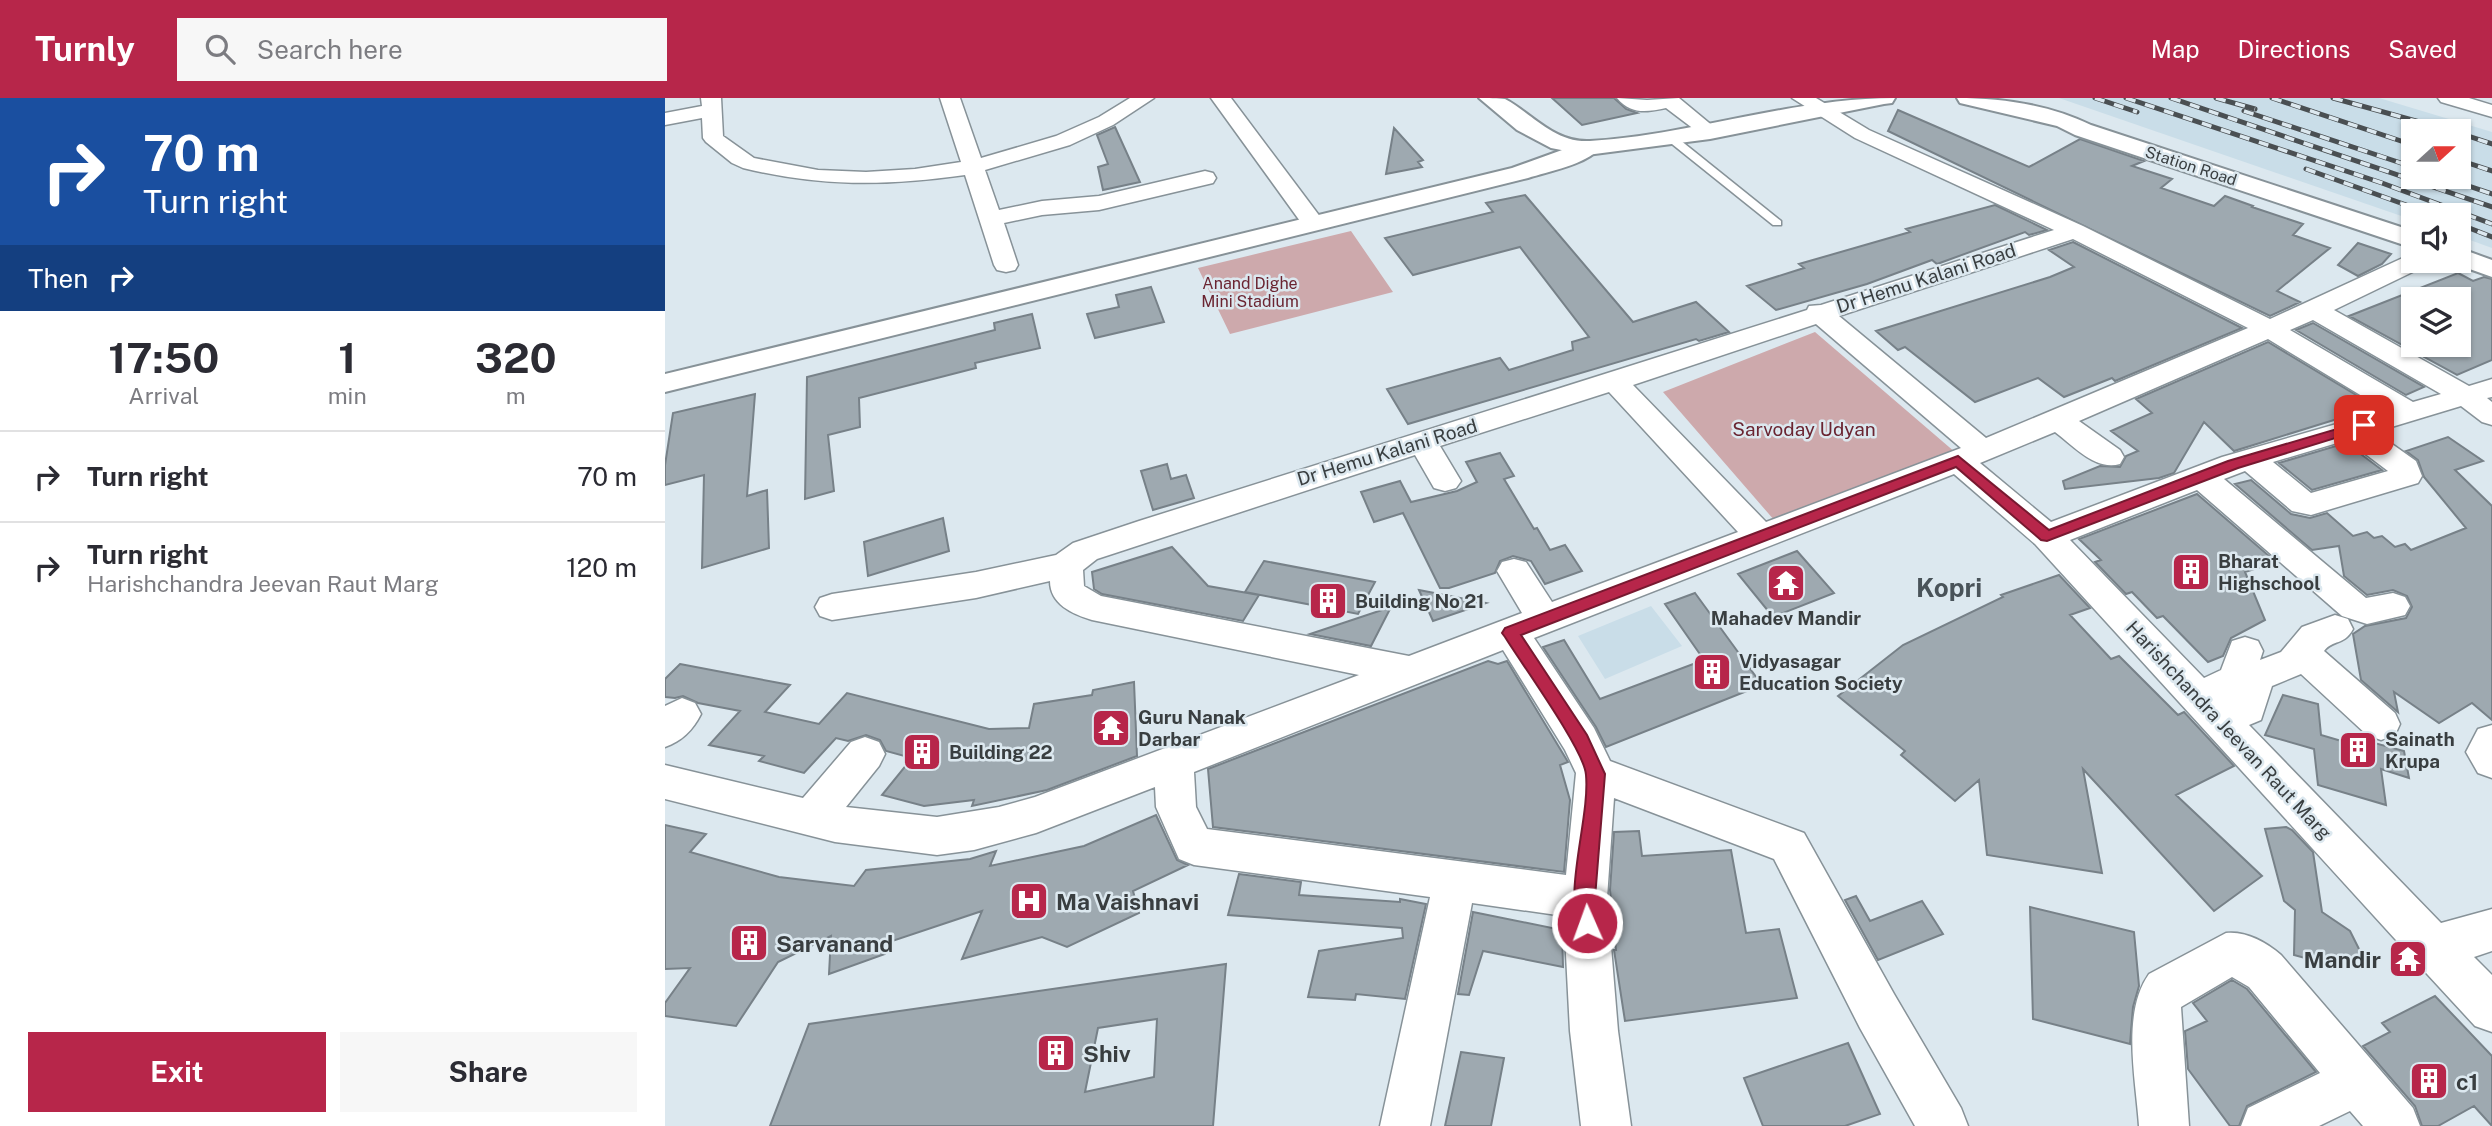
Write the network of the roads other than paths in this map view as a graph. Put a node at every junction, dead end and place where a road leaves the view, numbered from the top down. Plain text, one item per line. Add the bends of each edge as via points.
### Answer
1 (950, 98) edge
2 (1144, 98) edge
3 (1221, 98) edge
4 (1627, 98) edge
5 (1693, 98) edge
6 (1884, 98) edge
7 (1968, 98) edge
8 (2448, 98) edge
9 (1670, 101) edge
10 (1505, 103) edge
11 (710, 104) edge
12 (1810, 104) edge
13 (2492, 111) edge
14 (665, 118) edge
15 (1721, 130) junction
16 (1671, 138) junction
17 (1587, 148) junction
18 (972, 167) junction
19 (1205, 178) dead end
20 (2315, 202) junction
21 (990, 219) junction
22 (1313, 223) junction
23 (1777, 223) dead end
24 (2401, 227) edge
25 (2075, 231) junction
26 (2401, 235) edge
27 (2471, 250) edge
28 (2492, 258) edge
29 (2471, 261) edge
30 (1006, 265) dead end
31 (2401, 268) edge
32 (2492, 269) edge
33 (2315, 310) junction
34 (1818, 313) junction
35 (2268, 328) junction
36 (1614, 381) junction
37 (665, 383) edge
38 (2484, 398) edge
39 (2408, 411) junction
40 (2057, 419) junction
41 (2358, 427) junction
42 (1422, 441) junction
43 (1970, 456) junction
44 (2109, 457) dead end
45 (2242, 462) junction
46 (2428, 474) dead end
47 (2196, 478) junction
48 (1445, 481) dead end
49 (2312, 531) dead end
50 (1760, 536) junction
51 (2047, 536) junction
52 (2282, 561) dead end
53 (1066, 565) junction
54 (1514, 571) dead end
55 (2392, 606) dead end
56 (832, 607) dead end
57 (1527, 626) junction
58 (2335, 629) dead end
59 (2245, 652) dead end
60 (2303, 654) junction
61 (1411, 671) junction
62 (2209, 709) junction
63 (2381, 724) dead end
64 (2492, 741) edge
65 (865, 754) dead end
66 (2492, 761) edge
67 (1173, 762) junction
68 (1596, 774) junction
69 (665, 782) edge
70 (813, 817) junction
71 (1455, 881) junction
72 (1585, 898) junction
73 (2492, 930) edge
74 (2433, 947) junction
75 (2492, 1009) edge
76 (2357, 1081) junction
77 (1405, 1126) edge
78 (1606, 1126) edge
79 (1943, 1126) edge
80 (2164, 1126) edge
81 (2266, 1126) edge
82 (2395, 1126) edge

1 - 18 street
2 - 18 street via 1117,117 1048,146
3 - 22 street
4 - 9 street via 1644,107
5 - 15 street
6 - 12 main road
7 - 20 main road, Station Road via 2065,121
8 - 13 street
9 - 15 street
10 - 17 main road via 1525,125 1559,143
11 - 14 street
11 - 18 street via 713,138 744,161 801,175 877,179
12 - 15 main road
12 - 25 street via 1862,134
15 - 16 main road
16 - 17 main road
16 - 23 lane
17 - 22 main road via 1520,173
18 - 21 street
19 - 21 street via 1099,203
20 - 24 main road
20 - 26 main road, Station Road
21 - 30 street
22 - 37 main road
25 - 34 street, Dr Hemu Kalani Road
25 - 35 street
27 - 28 main road
29 - 32 main road
31 - 33 street
33 - 35 street
33 - 38 street
34 - 36 street, Dr Hemu Kalani Road
34 - 43 street, Harishchandra Jeevan Raut Marg
35 - 39 street
35 - 40 street
36 - 42 street, Dr Hemu Kalani Road
36 - 50 street
38 - 39 street
39 - 41 street
40 - 43 street
40 - 44 street
41 - 45 street
41 - 45 street via 2405,468 2407,476 2303,503
41 - 46 street
42 - 48 street
42 - 53 street, Dr Hemu Kalani Road via 1085,551
43 - 50 street
43 - 51 street, Harishchandra Jeevan Raut Marg
45 - 47 street
45 - 49 street
47 - 51 street
47 - 52 street
47 - 55 street via 2354,607 2367,611
50 - 57 street
51 - 62 street, Harishchandra Jeevan Raut Marg
53 - 56 street, Dr Hemu Kalani Road
53 - 61 street via 1067,592 1092,607
54 - 57 street
57 - 61 street
57 - 68 street
58 - 60 street via 2315,636
59 - 62 street via 2236,679
60 - 62 street via 2259,676 2248,709
60 - 63 street
61 - 67 street
62 - 74 street, Harishchandra Jeevan Raut Marg
64 - 66 street via 2486,752
65 - 70 street
67 - 70 street via 988,829 939,836
67 - 71 street via 1176,807 1194,846
68 - 72 street
68 - 79 street via 1789,846
69 - 70 street
71 - 72 street
71 - 77 street
72 - 78 street
73 - 74 street
74 - 75 street, Harishchandra Jeevan Raut Marg
76 - 80 street via 2265,971 2250,958 2226,955 2165,990 2159,999 2156,1014
76 - 81 street
76 - 82 street

